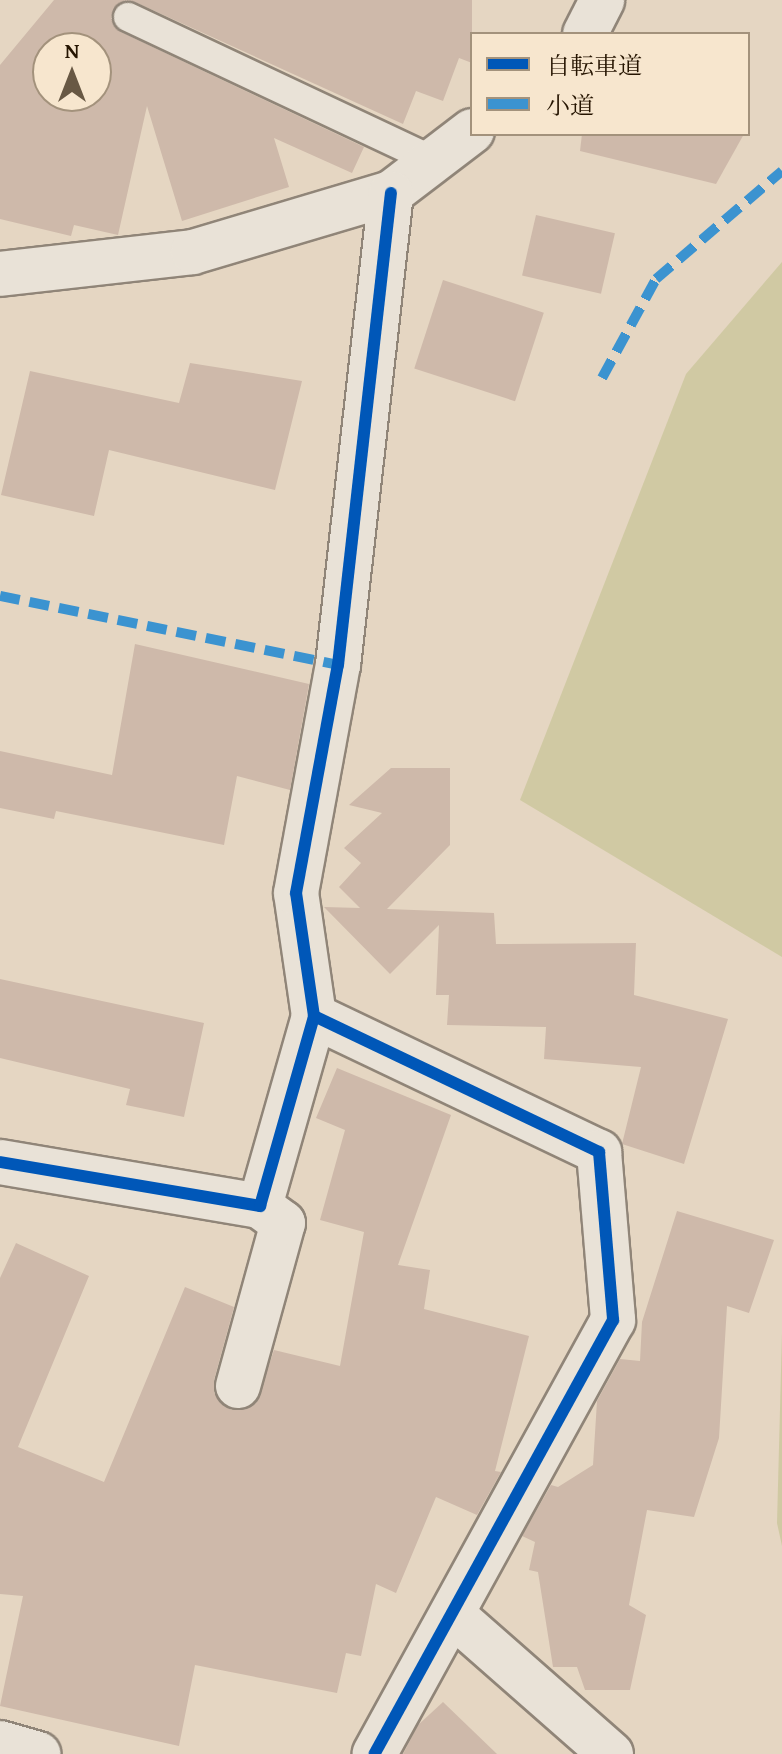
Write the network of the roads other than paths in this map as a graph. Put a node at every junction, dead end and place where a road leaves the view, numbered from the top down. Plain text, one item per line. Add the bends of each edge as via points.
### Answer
1 (602, 0) edge
2 (128, 17) dead end
3 (586, 32) edge
4 (470, 132) edge
5 (432, 160) junction
6 (391, 193) junction
7 (0, 274) edge
8 (314, 1016) junction
9 (0, 1162) edge
10 (260, 1206) junction
11 (238, 1386) dead end
12 (454, 1616) junction
13 (0, 1743) edge
14 (38, 1754) edge
15 (374, 1754) edge
16 (611, 1754) edge

1 - 3 street
2 - 5 lane
4 - 5 street
5 - 6 street
6 - 7 street via 193,252
6 - 8 street via 338,665 296,893
8 - 10 street
8 - 12 street via 599,1152 613,1320
9 - 10 street
10 - 11 street via 283,1223
12 - 15 street
12 - 16 street
13 - 14 street

